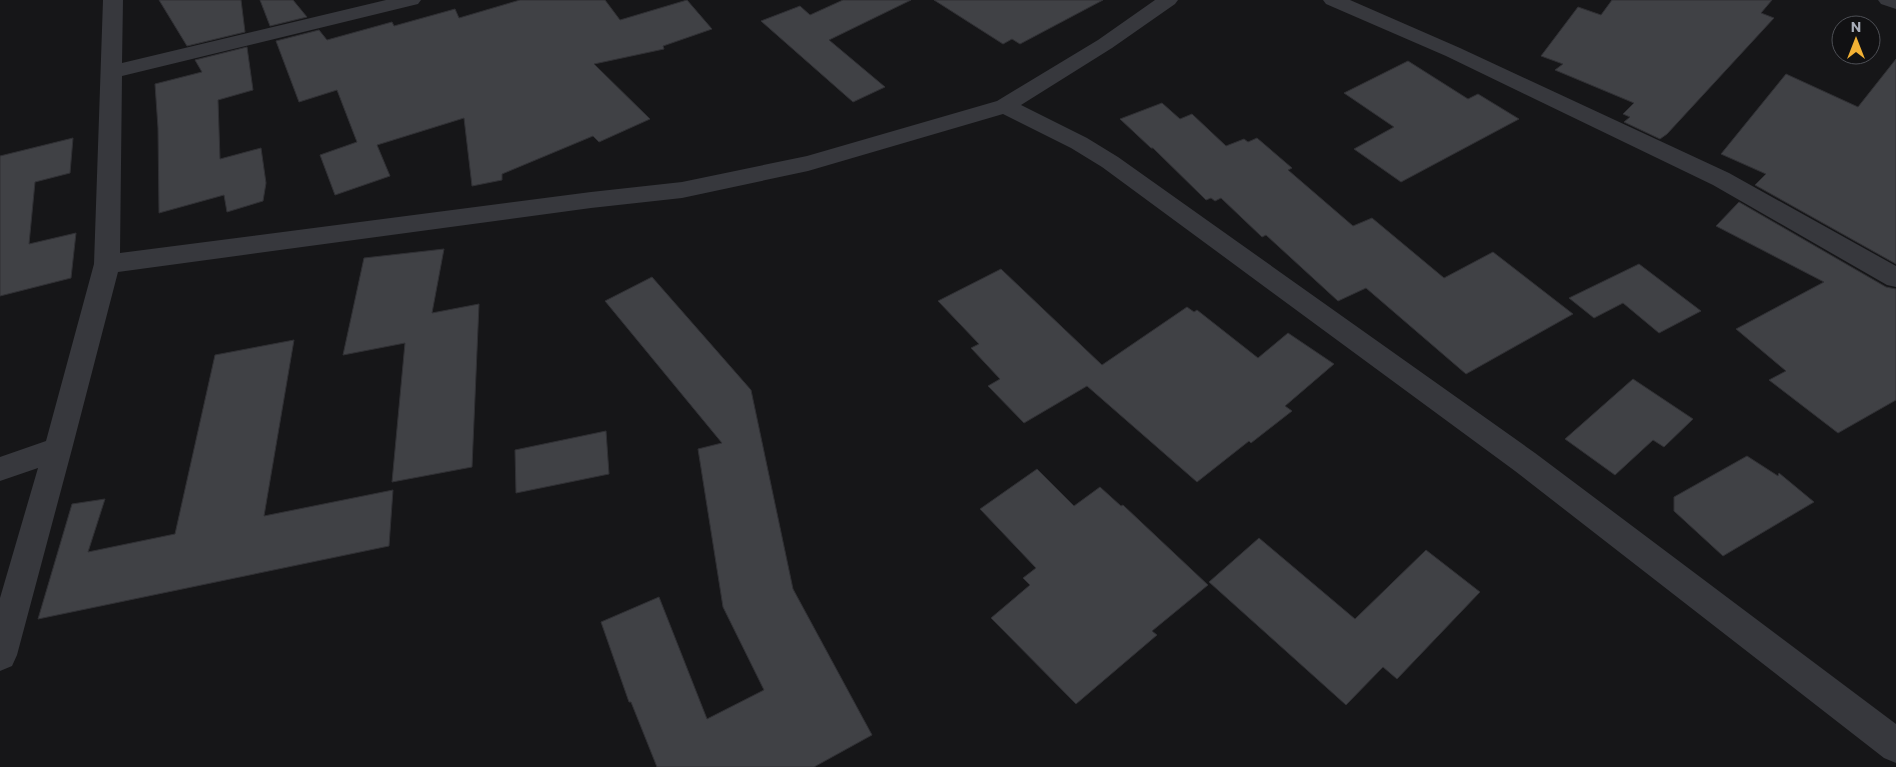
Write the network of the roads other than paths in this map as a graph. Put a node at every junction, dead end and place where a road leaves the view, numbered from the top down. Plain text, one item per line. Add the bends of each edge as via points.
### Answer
1 (113, 0) edge
2 (411, 0) edge
3 (1168, 0) edge
4 (1333, 0) edge
5 (1888, 0) edge
6 (1896, 3) edge
7 (111, 72) junction
8 (1004, 106) junction
9 (107, 264) junction
10 (1896, 278) edge
11 (58, 449) junction
12 (0, 469) edge
13 (0, 655) edge
14 (1896, 746) edge

1 - 7 street
2 - 7 street
3 - 8 street via 1105,44
4 - 10 street via 1453,52 1721,179
5 - 6 street
7 - 9 street
8 - 9 street via 800,165 682,190
8 - 14 street via 1110,162 1525,462
9 - 11 street
11 - 12 street
11 - 13 street

